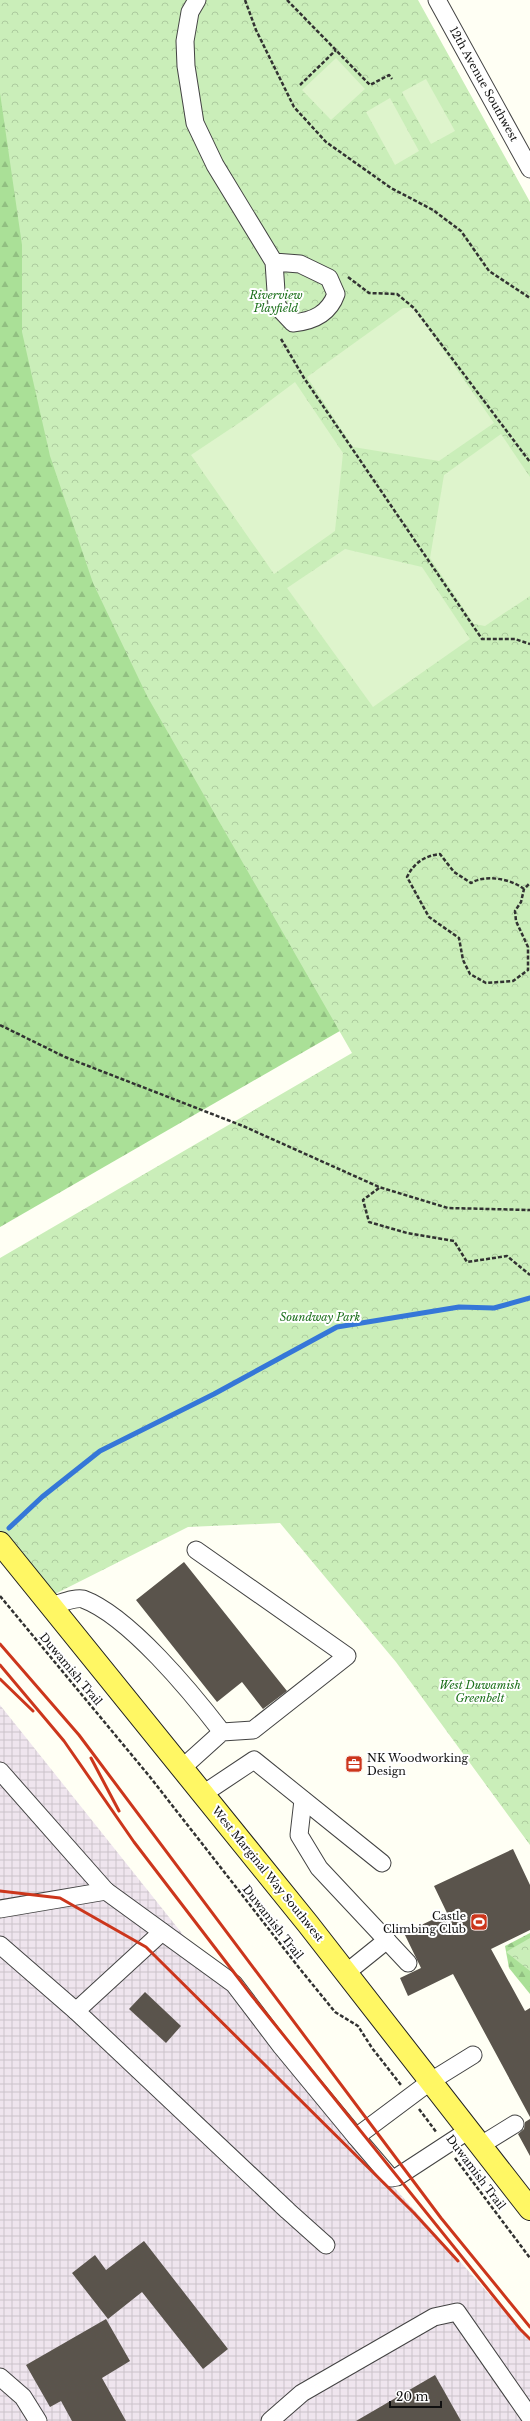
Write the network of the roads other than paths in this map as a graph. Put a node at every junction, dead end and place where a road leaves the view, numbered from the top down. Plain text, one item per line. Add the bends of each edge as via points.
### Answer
1 (197, 0) edge
2 (438, 0) edge
3 (530, 169) edge
4 (274, 262) dead end
5 (0, 1543) edge
6 (196, 1550) dead end
7 (50, 1606) junction
8 (222, 1732) junction
9 (181, 1769) junction
10 (0, 1771) edge
11 (203, 1794) junction
12 (303, 1800) junction
13 (382, 1863) dead end
14 (106, 1891) junction
15 (0, 1910) edge
16 (162, 1932) junction
17 (387, 1940) junction
18 (0, 1945) edge
19 (408, 1963) dead end
20 (346, 1973) junction
21 (76, 2011) junction
22 (473, 2055) dead end
23 (431, 2081) junction
24 (515, 2124) dead end
25 (356, 2137) junction
26 (475, 2138) junction
27 (530, 2209) edge
28 (326, 2245) dead end
29 (0, 2377) edge
30 (530, 2417) edge
31 (38, 2421) edge
32 (270, 2421) edge

1 - 4 street via 190,12 185,41 186,66 195,123 215,165
2 - 3 street, 12th Avenue Southwest
5 - 7 main road, West Marginal Way Southwest
6 - 8 street via 347,1656 253,1730
7 - 8 street via 82,1599 104,1610 137,1637
7 - 9 main road, West Marginal Way Southwest
8 - 9 street
9 - 11 main road, West Marginal Way Southwest
10 - 14 street
11 - 12 street via 254,1760
11 - 20 main road, West Marginal Way Southwest
12 - 13 street
12 - 17 street via 299,1835 319,1868
14 - 15 street
14 - 16 street
16 - 21 street
16 - 25 street via 234,1984 280,2046
17 - 19 street
17 - 20 street
18 - 21 street
20 - 23 main road, West Marginal Way Southwest
21 - 28 street
22 - 23 street
23 - 25 street
23 - 26 main road, West Marginal Way Southwest
24 - 26 street
25 - 26 street via 392,2178 446,2145
26 - 27 main road, West Marginal Way Southwest
29 - 31 street via 23,2397
30 - 32 street via 457,2312 434,2317 302,2394

